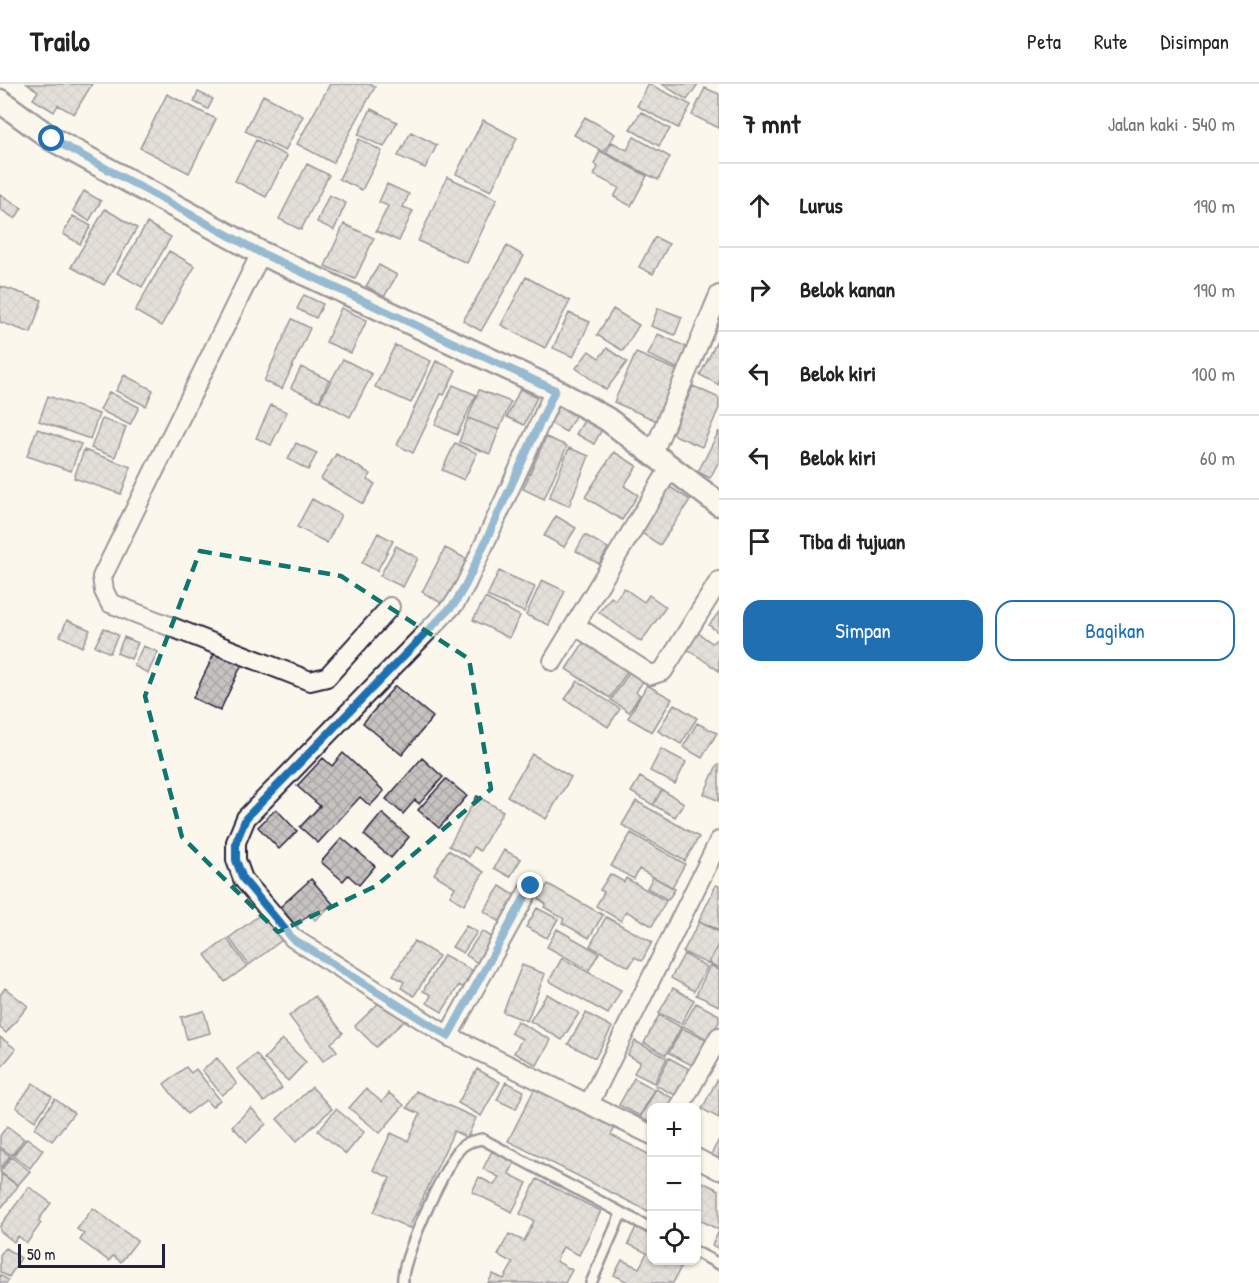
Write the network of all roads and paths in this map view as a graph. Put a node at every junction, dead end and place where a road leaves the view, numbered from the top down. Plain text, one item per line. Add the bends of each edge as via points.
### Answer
1 (0, 101) edge
2 (261, 253) junction
3 (719, 295) edge
4 (555, 390) junction
5 (662, 460) junction
6 (719, 504) edge
7 (719, 582) edge
8 (390, 607) dead end
9 (576, 626) junction
10 (553, 661) dead end
11 (719, 841) edge
12 (531, 886) dead end
13 (448, 1036) junction
14 (719, 1037) edge
15 (681, 1103) edge
16 (589, 1104) junction
17 (647, 1133) edge
18 (701, 1161) edge
19 (719, 1170) edge
20 (621, 1214) junction
21 (647, 1227) edge
22 (701, 1255) edge
23 (719, 1264) edge
24 (403, 1283) edge
25 (591, 1283) edge

1 - 2 street via 52,139
2 - 4 street
2 - 8 street via 102,577 104,591 110,603 310,681 327,677
3 - 5 street
4 - 5 street via 607,419
4 - 13 street via 455,603 246,818 236,842 236,860 243,879 293,939
5 - 6 street
5 - 9 street
7 - 9 street via 657,675 651,675
9 - 10 street
11 - 16 street
12 - 13 street
13 - 16 street
14 - 15 street
16 - 17 street
18 - 19 street
20 - 21 lane
20 - 24 lane via 482,1139 467,1142 457,1151 424,1214
20 - 25 lane
22 - 23 lane

